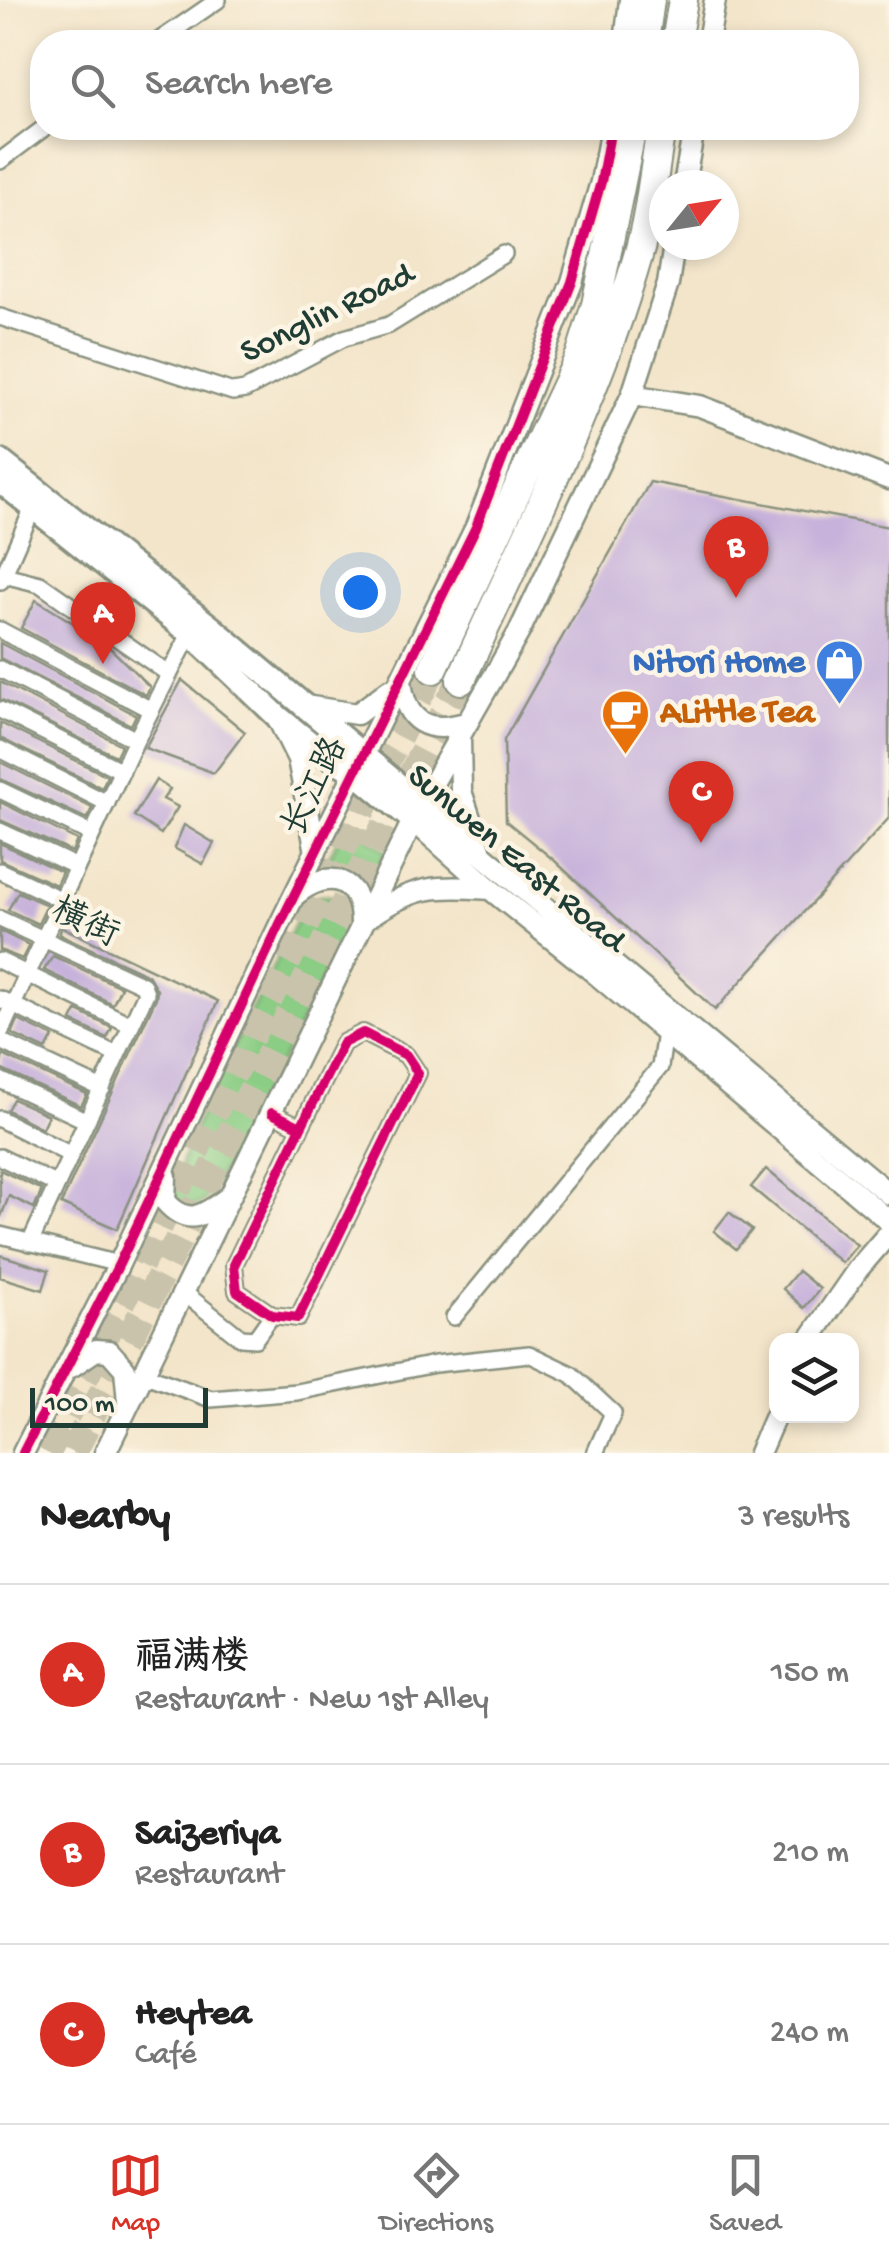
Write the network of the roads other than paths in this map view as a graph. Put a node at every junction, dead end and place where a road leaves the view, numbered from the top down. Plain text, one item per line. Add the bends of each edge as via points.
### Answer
1 (218, 0) edge
2 (630, 0) edge
3 (650, 0) edge
4 (683, 0) edge
5 (715, 0) edge
6 (174, 30) edge
7 (626, 30) edge
8 (646, 30) edge
9 (678, 30) edge
10 (710, 30) edge
11 (30, 138) edge
12 (609, 140) edge
13 (630, 140) edge
14 (659, 140) edge
15 (692, 140) edge
16 (0, 161) edge
17 (687, 170) edge
18 (504, 254) dead end
19 (672, 260) edge
20 (0, 317) edge
21 (632, 395) junction
22 (0, 462) edge
23 (889, 480) edge
24 (0, 482) edge
25 (36, 501) junction
26 (12, 554) junction
27 (2, 579) edge
28 (40, 584) junction
29 (194, 626) junction
30 (0, 630) edge
31 (0, 669) edge
32 (433, 669) tunnel mouth
33 (169, 674) junction
34 (401, 678) junction
35 (462, 680) tunnel mouth
36 (305, 706) junction
37 (0, 710) edge
38 (151, 710) junction
39 (278, 717) junction
40 (464, 729) junction
41 (136, 740) junction
42 (0, 749) edge
43 (360, 764) junction
44 (122, 771) junction
45 (0, 790) edge
46 (107, 804) junction
47 (418, 813) junction
48 (0, 831) edge
49 (92, 834) junction
50 (316, 852) junction
51 (482, 854) junction
52 (77, 868) junction
53 (0, 871) edge
54 (490, 889) junction
55 (293, 898) junction
56 (62, 900) junction
57 (0, 919) edge
58 (365, 925) junction
59 (43, 939) junction
60 (0, 961) edge
61 (27, 974) junction
62 (6, 1002) edge
63 (131, 1025) junction
64 (665, 1032) junction
65 (0, 1033) edge
66 (0, 1041) edge
67 (117, 1055) junction
68 (0, 1080) edge
69 (102, 1088) junction
70 (272, 1113) junction
71 (0, 1119) edge
72 (87, 1121) junction
73 (301, 1127) junction
74 (71, 1154) junction
75 (0, 1157) edge
76 (167, 1164) junction
77 (57, 1185) junction
78 (889, 1194) edge
79 (230, 1196) junction
80 (889, 1221) edge
81 (889, 1233) edge
82 (0, 1235) edge
83 (30, 1243) junction
84 (120, 1264) junction
85 (184, 1292) junction
86 (272, 1315) junction
87 (454, 1317) dead end
88 (813, 1333) edge
89 (64, 1373) junction
90 (143, 1374) junction
91 (128, 1404) junction
92 (772, 1423) edge
93 (23, 1453) edge
94 (105, 1453) edge
95 (595, 1453) edge
96 (760, 1453) edge

1 - 6 street
2 - 7 main road
3 - 8 highway
4 - 9 highway
5 - 10 main road
11 - 16 street
12 - 34 main road, 长江路 via 577,266 541,368 476,526
13 - 32 highway via 580,356
14 - 35 highway via 640,252 618,321
15 - 17 main road
18 - 20 street, Songlin Road via 388,325 344,338 233,392
19 - 21 main road
21 - 23 main road via 700,406
21 - 40 main road via 519,632
22 - 25 main road, Sunwen East Road
24 - 25 main road, Sunwen East Road
25 - 26 street
25 - 29 main road, Sunwen East Road
26 - 27 street
26 - 28 street
27 - 28 street
28 - 33 street
29 - 33 street
29 - 36 main road, Sunwen East Road
29 - 39 main road, Sunwen East Road
30 - 38 street
31 - 41 street
33 - 38 street
34 - 36 main road via 357,714
34 - 40 main road via 403,704 414,718 445,730
34 - 43 main road, 长江路
36 - 43 main road, Sunwen East Road
37 - 44 street
38 - 41 street
39 - 43 main road, Sunwen East Road via 320,751
39 - 50 main road via 298,759
40 - 47 main road
40 - 51 main road via 461,791
41 - 44 street
42 - 46 street
43 - 47 main road, Sunwen East Road
43 - 50 main road, 长江路
44 - 46 street
45 - 49 street
46 - 49 street
47 - 51 main road, Sunwen East Road
47 - 54 main road, Sunwen East Road
47 - 58 main road
48 - 52 street
49 - 52 street
50 - 55 main road, 长江路
51 - 78 main road, Sunwen East Road
52 - 56 street
53 - 56 street
54 - 58 main road via 417,890
54 - 64 main road, Sunwen East Road
55 - 58 main road via 310,882 334,878 362,906
55 - 76 main road, 长江路
56 - 59 street
57 - 59 street, 横街
58 - 70 main road
59 - 61 street
59 - 63 street, 横街 via 143,986
60 - 61 street
61 - 62 street
61 - 63 street
62 - 65 street
62 - 67 street
63 - 67 street
64 - 80 main road, Sunwen East Road
64 - 87 street via 660,1067
66 - 69 street
67 - 69 street
68 - 72 street
69 - 72 street
70 - 73 street
70 - 79 main road
71 - 74 street
72 - 74 street
73 - 86 street via 234,1265 237,1291
73 - 86 street via 343,1044 363,1032 406,1055 418,1074 298,1318
74 - 77 street
75 - 77 street
76 - 79 main road via 165,1201 184,1218
76 - 84 main road, 长江路
77 - 83 street
79 - 85 main road
81 - 88 main road
82 - 83 street
83 - 84 street
84 - 89 main road, 长江路
85 - 86 street via 240,1338 256,1339
85 - 90 main road
89 - 91 main road via 96,1350 109,1351 124,1369
89 - 93 main road, 长江路
90 - 91 main road
90 - 95 street via 212,1399 297,1392 435,1364 529,1354 571,1374 613,1413
91 - 94 main road
92 - 96 main road

